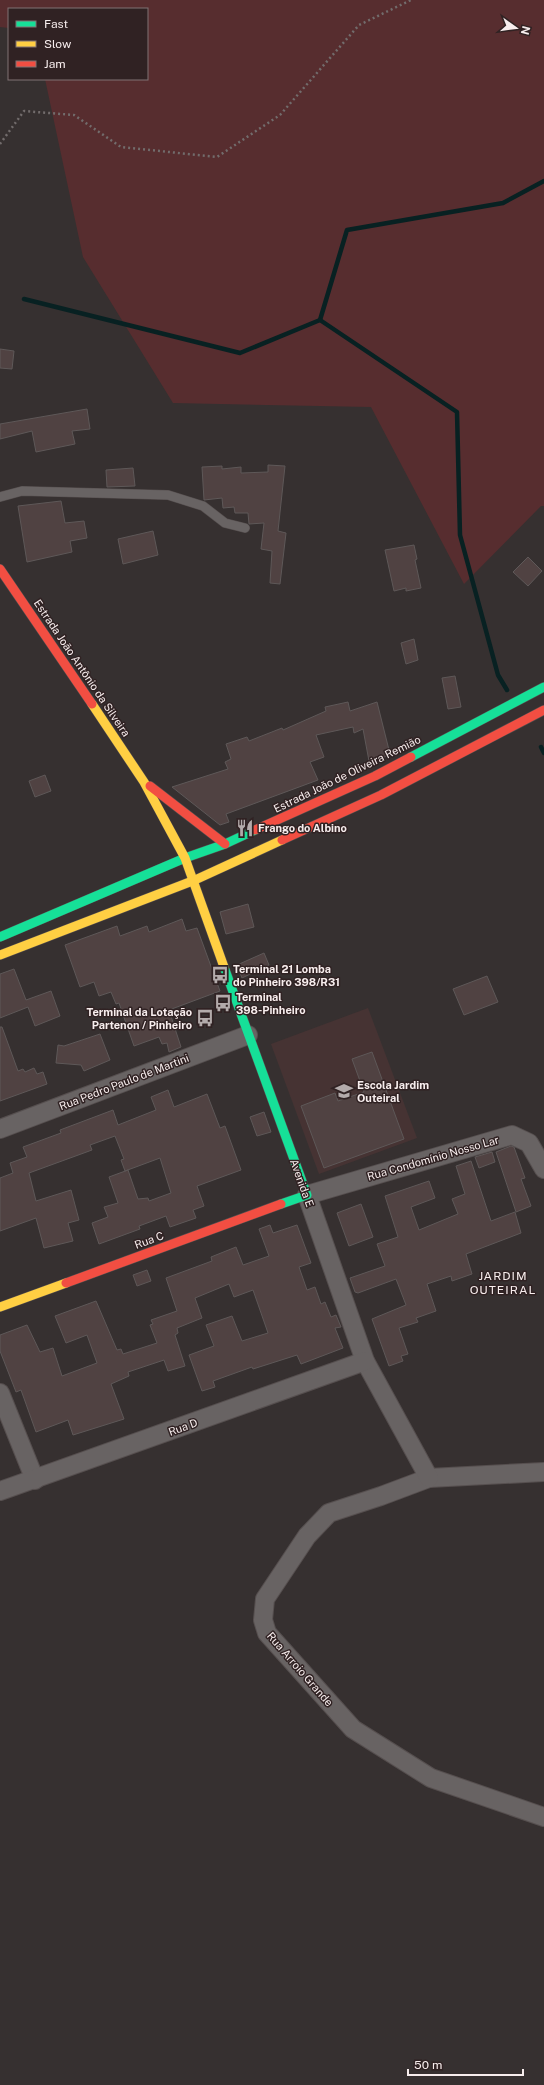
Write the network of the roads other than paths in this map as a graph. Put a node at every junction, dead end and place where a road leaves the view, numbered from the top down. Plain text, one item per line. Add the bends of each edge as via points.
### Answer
1 (0, 497) edge
2 (245, 528) dead end
3 (0, 569) edge
4 (544, 687) edge
5 (544, 710) edge
6 (144, 782) junction
7 (225, 844) junction
8 (185, 858) junction
9 (194, 880) junction
10 (0, 937) edge
11 (0, 955) edge
12 (248, 1035) junction
13 (0, 1129) edge
14 (544, 1169) edge
15 (307, 1195) junction
16 (0, 1307) edge
17 (365, 1361) junction
18 (0, 1393) edge
19 (544, 1472) edge
20 (429, 1478) junction
21 (35, 1480) junction
22 (0, 1491) edge
23 (544, 1817) edge

1 - 2 lane via 22,491 168,495 203,506 225,523
3 - 6 main road, Estrada João Antônio da Silveira
4 - 7 main road, Estrada João de Oliveira Remião via 375,776
5 - 9 main road via 381,795
6 - 7 main road, Estrada João Antônio da Silveira
6 - 8 main road, Estrada João Antônio da Silveira
7 - 8 main road, Estrada João de Oliveira Remião
7 - 9 main road via 226,853 223,860
8 - 9 main road, Estrada João Antônio da Silveira
8 - 10 main road, Estrada João de Oliveira Remião
9 - 11 main road
9 - 12 main road, Avenida E
12 - 13 street, Rua Pedro Paulo de Martini
12 - 15 main road, Avenida E
14 - 15 street, Rua Condomínio Nosso Lar via 529,1143 512,1135
15 - 16 main road, Rua C
15 - 17 street, Avenida E
17 - 20 street, Avenida E
17 - 21 street, Rua D
18 - 21 street
19 - 20 street, Rua Arroio Grande
20 - 23 street, Rua Arroio Grande via 329,1513 307,1536 265,1599 263,1620 267,1633 353,1729 431,1778
21 - 22 street, Rua D

